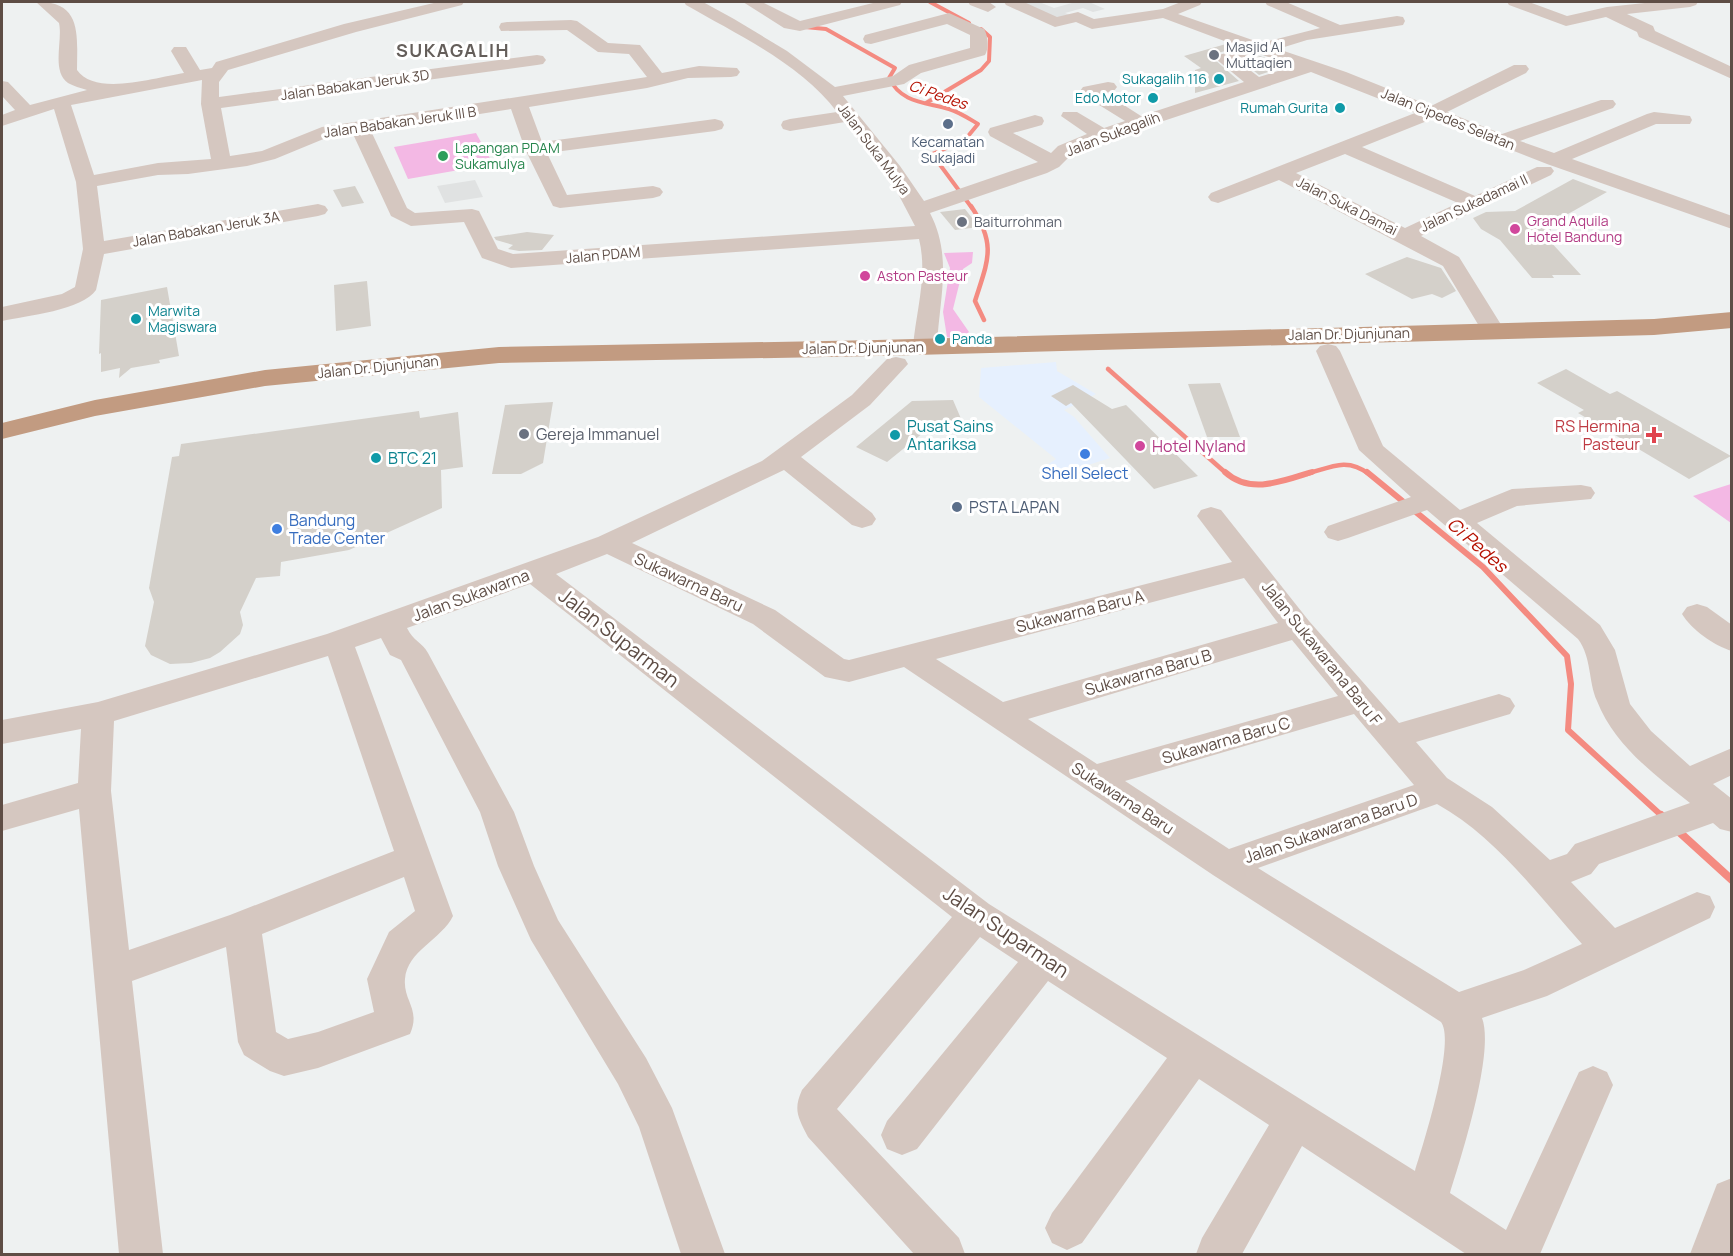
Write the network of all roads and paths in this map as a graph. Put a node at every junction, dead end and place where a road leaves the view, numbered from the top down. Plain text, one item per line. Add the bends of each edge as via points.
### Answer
1 (44, 2) edge
2 (456, 2) edge
3 (692, 2) edge
4 (757, 2) edge
5 (894, 2) edge
6 (1012, 2) edge
7 (1194, 2) edge
8 (1273, 2) edge
9 (1515, 2) edge
10 (1593, 2) edge
11 (1690, 2) edge
12 (1378, 6) dead end
13 (1607, 12) junction
14 (1166, 13) junction
15 (716, 15) junction
16 (507, 27) dead end
17 (1339, 30) junction
18 (871, 39) dead end
19 (1243, 42) junction
20 (1260, 48) junction
21 (180, 51) dead end
22 (1212, 52) dead end
23 (537, 60) dead end
24 (1731, 60) edge
25 (1711, 63) junction
26 (1311, 66) junction
27 (1680, 68) dead end
28 (1520, 69) dead end
29 (217, 72) junction
30 (731, 72) dead end
31 (1731, 74) edge
32 (195, 76) junction
33 (652, 80) junction
34 (1257, 84) junction
35 (2, 86) edge
36 (1108, 87) dead end
37 (105, 91) junction
38 (830, 93) junction
39 (61, 102) junction
40 (210, 104) junction
41 (1607, 104) dead end
42 (519, 105) junction
43 (27, 112) junction
44 (1431, 113) junction
45 (849, 116) junction
46 (1070, 116) dead end
47 (1683, 120) dead end
48 (2, 121) edge
49 (1035, 121) dead end
50 (1140, 123) junction
51 (715, 125) dead end
52 (790, 125) dead end
53 (360, 128) junction
54 (1103, 135) junction
55 (1502, 141) junction
56 (1346, 147) junction
57 (535, 149) junction
58 (1052, 162) junction
59 (222, 164) junction
60 (1549, 166) junction
61 (1281, 173) junction
62 (86, 182) junction
63 (653, 192) dead end
64 (1218, 198) dead end
65 (1474, 203) junction
66 (318, 210) dead end
67 (918, 210) junction
68 (1731, 223) edge
69 (928, 232) junction
70 (1405, 236) junction
71 (94, 249) junction
72 (2, 314) edge
73 (1731, 320) edge
74 (1493, 331) junction
75 (1731, 337) edge
76 (925, 347) junction
77 (1328, 351) junction
78 (896, 364) junction
79 (2, 431) edge
80 (2, 447) edge
81 (786, 458) junction
82 (1581, 493) dead end
83 (1417, 504) junction
84 (1211, 516) dead end
85 (862, 519) dead end
86 (1458, 521) junction
87 (1338, 532) dead end
88 (608, 543) junction
89 (1251, 567) junction
90 (534, 572) junction
91 (1696, 614) dead end
92 (400, 620) junction
93 (1298, 627) junction
94 (1731, 641) edge
95 (338, 642) junction
96 (908, 655) junction
97 (1360, 701) junction
98 (1499, 706) dead end
99 (98, 714) junction
100 (997, 716) junction
101 (2, 732) edge
102 (1392, 737) junction
103 (1731, 760) edge
104 (1092, 778) junction
105 (1687, 782) junction
106 (1435, 787) junction
107 (94, 791) junction
108 (1725, 813) edge
109 (2, 818) edge
110 (414, 858) junction
111 (1225, 865) junction
112 (1543, 878) junction
113 (1697, 907) dead end
114 (976, 915) junction
115 (242, 926) junction
116 (1610, 948) junction
117 (1044, 958) junction
118 (112, 972) junction
119 (1455, 1010) junction
120 (1194, 1054) junction
121 (1593, 1085) dead end
122 (1295, 1118) junction
123 (903, 1135) dead end
124 (1731, 1199) edge
125 (1426, 1202) junction
126 (1067, 1228) dead end
127 (141, 1254) edge
128 (703, 1254) edge
129 (943, 1254) edge
130 (1218, 1254) edge
131 (1504, 1254) edge
132 (1518, 1254) edge
133 (1712, 1254) edge

1 - 37 street via 59,9 68,22 71,75
2 - 29 street via 310,39 227,64
3 - 15 street, Jalan Suka Mulya
4 - 5 street via 790,24 800,26
4 - 15 street
6 - 14 street via 1057,22 1078,17 1097,24
7 - 14 street
8 - 17 street
9 - 13 street via 1566,21
10 - 13 street
11 - 13 street
12 - 17 street via 1397,21
13 - 25 street
14 - 19 street, Jalan Cipedes Selatan
15 - 38 street, Jalan Suka Mulya
16 - 33 street via 574,26 604,48 635,50
17 - 20 street
18 - 38 street, Jalan Suka Mulya via 948,18 978,33 980,42 977,53 917,68 890,81
19 - 20 street, Jalan Cipedes Selatan
19 - 22 street
20 - 26 street, Jalan Cipedes Selatan
20 - 34 street via 1225,59
21 - 32 street
23 - 40 street, Jalan Babakan Jeruk 3D
24 - 25 street
25 - 27 street
25 - 31 street
26 - 34 street, Jalan Sukagalih
26 - 44 street, Jalan Cipedes Selatan
28 - 44 street, Jalan Suka Damai
29 - 32 street
29 - 40 street via 210,82
30 - 33 street, Jalan Babakan Jeruk III B via 711,71
32 - 37 street
33 - 42 street, Jalan Babakan Jeruk III B
34 - 50 street, Jalan Sukagalih
35 - 43 street
36 - 50 street via 1089,91
37 - 39 street
38 - 45 street, Jalan Suka Mulya
39 - 43 street
39 - 62 street
40 - 59 street
41 - 55 street
42 - 53 street, Jalan Babakan Jeruk III B
42 - 57 street
43 - 48 street
44 - 55 street, Jalan Cipedes Selatan
44 - 56 street, Jalan Suka Damai
45 - 52 street
45 - 67 street, Jalan Suka Mulya via 893,170
46 - 54 street
47 - 60 street, Jalan Sukadamai II via 1654,118
49 - 58 street via 997,132
50 - 54 street, Jalan Sukagalih
51 - 57 street
53 - 59 street, Jalan Babakan Jeruk III B via 315,135 268,155
53 - 69 street, Jalan PDAM via 398,212 411,220 472,215 490,253 511,261
54 - 58 street, Jalan Sukagalih via 1065,150
55 - 60 street, Jalan Cipedes Selatan
56 - 61 street, Jalan Suka Damai
56 - 65 street
57 - 63 street via 560,202
58 - 67 street, Jalan Sukagalih
59 - 62 street, Jalan Babakan Jeruk III B via 158,169
60 - 65 street, Jalan Sukadamai II
60 - 68 street, Jalan Cipedes Selatan
61 - 64 street
61 - 70 street, Jalan Suka Damai
62 - 71 street
65 - 70 street, Jalan Sukadamai II
66 - 71 street, Jalan Babakan Jeruk 3A
67 - 69 street, Jalan Suka Mulya
69 - 76 street, Jalan Suka Mulya via 934,282
70 - 74 street, Jalan Suka Damai via 1451,262
71 - 72 street via 82,294
73 - 74 highway, Jalan Dr. Djunjunan via 1654,327
74 - 76 highway, Jalan Dr. Djunjunan
75 - 77 highway, Jalan Dr. Djunjunan via 1638,345
76 - 79 highway, Jalan Dr. Djunjunan via 499,355 265,378 95,408
77 - 78 highway, Jalan Dr. Djunjunan
77 - 83 street via 1368,444
78 - 80 highway, Jalan Dr. Djunjunan via 477,375 201,406
78 - 81 street, Jalan Sukawarna via 861,400
81 - 85 street
81 - 88 street, Jalan Sukawarna
82 - 86 street via 1512,498
83 - 86 street
83 - 87 street
84 - 89 street, Jalan Sukawarana Baru F
86 - 105 street via 1593,636 1604,659 1615,708 1635,735
88 - 90 street, Jalan Sukawarna
88 - 96 street, Sukawarna Baru via 764,616 836,669 849,671
89 - 93 street, Jalan Sukawarana Baru F
89 - 96 street, Sukawarna Baru A
90 - 92 street, Jalan Sukawarna
90 - 114 street, Jalan Suparman
91 - 94 street
92 - 95 street, Jalan Sukawarna
92 - 128 street via 401,647 413,653 497,812 544,929 632,1071 658,1122
93 - 97 street, Jalan Sukawarana Baru F
93 - 100 street, Sukawarna Baru B
95 - 99 street, Jalan Sukawarna
95 - 110 street
96 - 100 street, Sukawarna Baru
97 - 102 street, Jalan Sukawarana Baru F
97 - 104 street, Sukawarna Baru C
98 - 102 street
99 - 101 street, Jalan Sukawarna
99 - 107 street
100 - 104 street, Sukawarna Baru
102 - 106 street, Jalan Sukawarana Baru F
103 - 105 street
104 - 111 street, Sukawarna Baru
105 - 108 street
106 - 111 street, Jalan Sukawarana Baru D via 1429,793
106 - 112 street, Jalan Sukawarana Baru F via 1449,793 1496,830
107 - 109 street
107 - 118 street
108 - 112 street via 1697,816 1627,838
110 - 115 street
110 - 115 street via 435,916 402,943 386,979 396,1022 284,1058 258,1042
111 - 119 street, Sukawarna Baru
112 - 116 street, Jalan Sukawarana Baru F
113 - 116 street
114 - 117 street, Jalan Suparman
114 - 129 street via 816,1102 822,1123
115 - 118 street
116 - 119 street via 1534,984
117 - 120 street, Jalan Suparman
117 - 123 street
118 - 127 street
119 - 125 street via 1464,1022 1461,1076 1456,1106
120 - 122 street, Jalan Suparman
120 - 126 street
121 - 132 street
122 - 125 street, Jalan Suparman
122 - 130 street
124 - 133 street
125 - 131 street, Jalan Suparman

